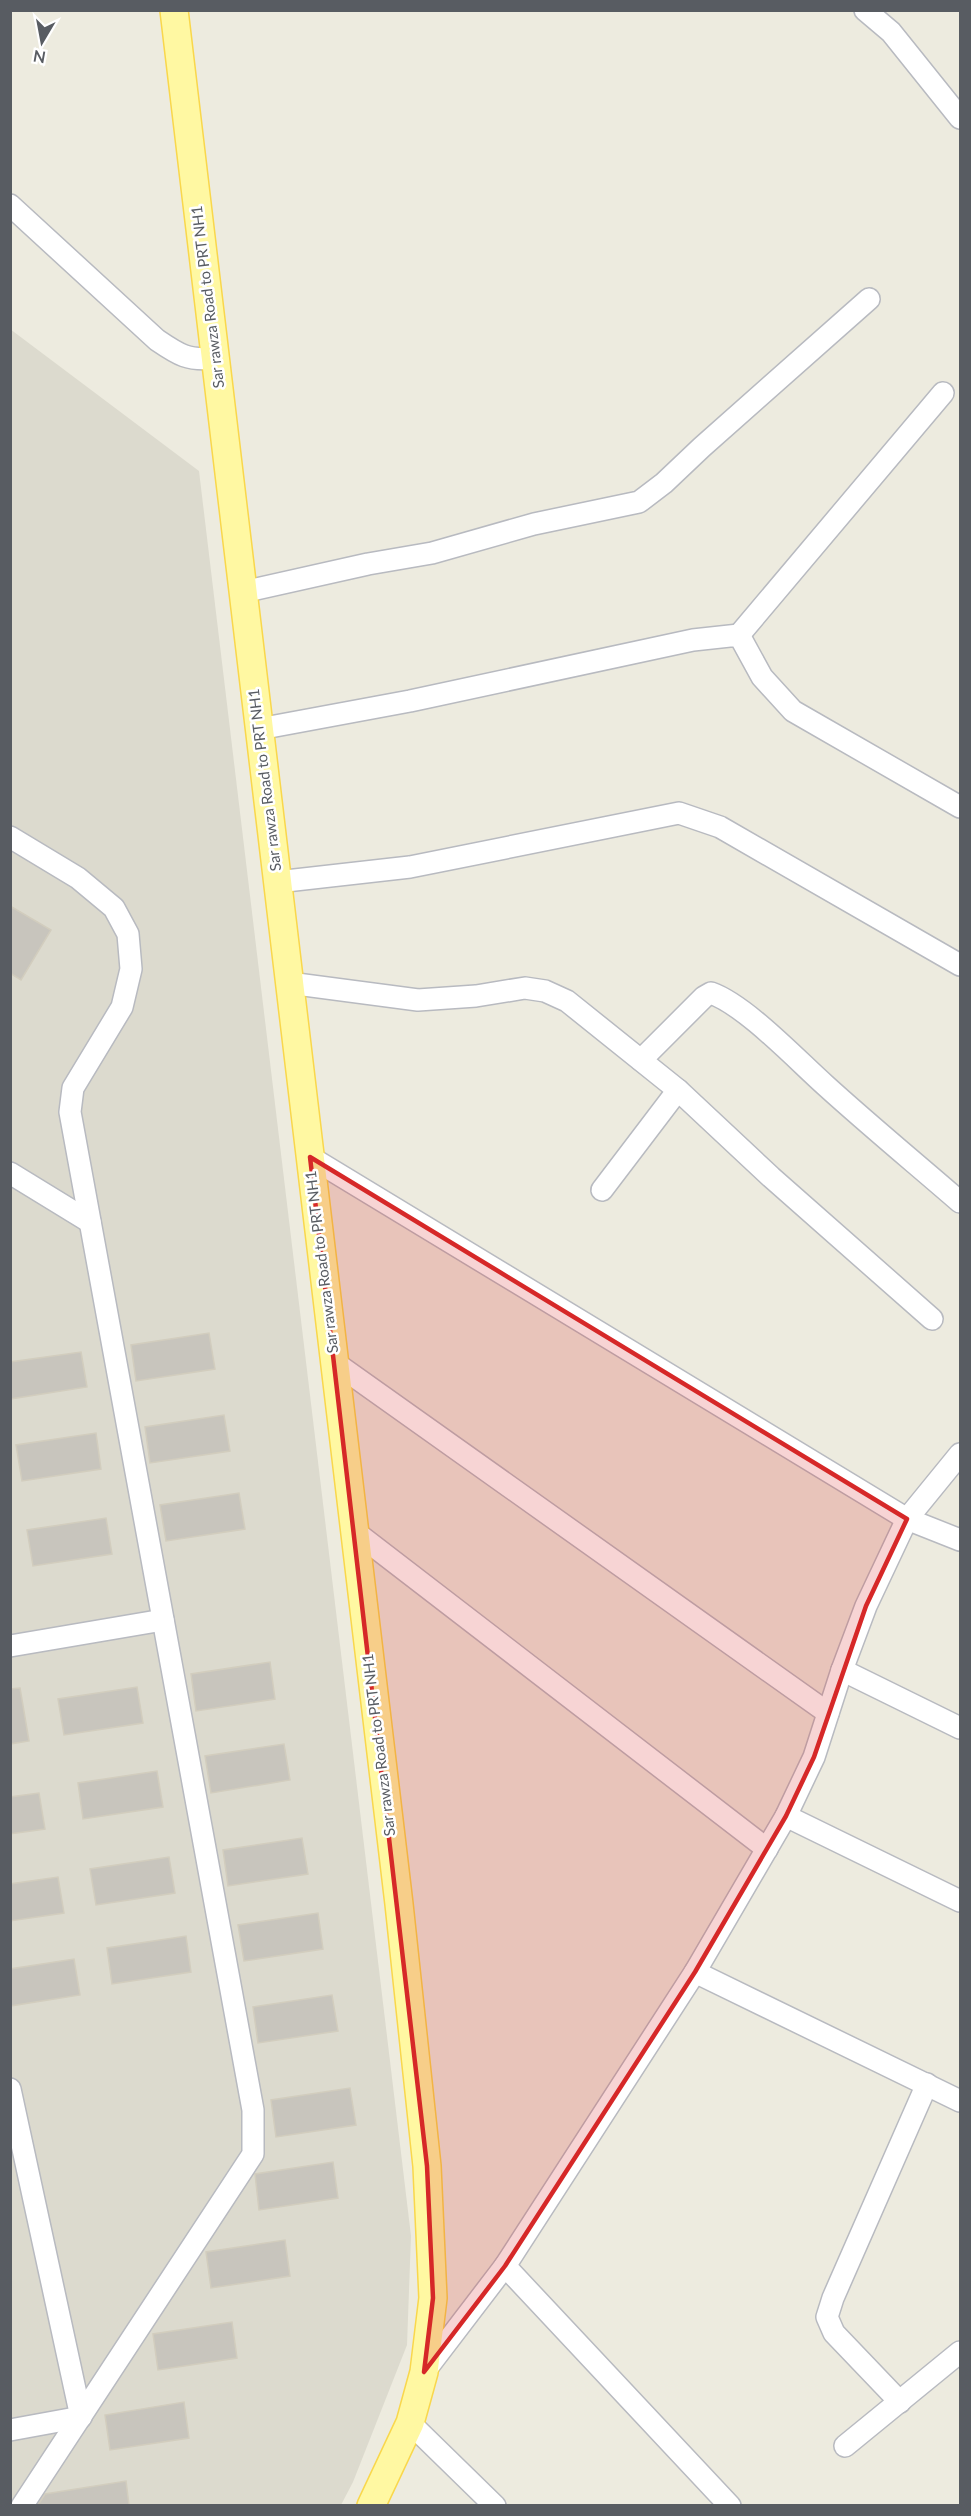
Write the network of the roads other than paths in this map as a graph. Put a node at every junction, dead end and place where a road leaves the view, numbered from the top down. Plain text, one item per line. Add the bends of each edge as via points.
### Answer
1 (174, 10) edge
2 (865, 10) edge
3 (960, 118) edge
4 (10, 205) edge
5 (869, 299) dead end
6 (215, 357) junction
7 (943, 393) dead end
8 (243, 592) junction
9 (739, 634) junction
10 (259, 729) junction
11 (960, 807) edge
12 (10, 837) edge
13 (277, 882) junction
14 (960, 965) edge
15 (289, 983) junction
16 (641, 1060) junction
17 (678, 1090) junction
18 (310, 1157) junction
19 (10, 1173) edge
20 (602, 1190) dead end
21 (960, 1202) edge
22 (90, 1222) junction
23 (932, 1319) dead end
24 (334, 1362) junction
25 (960, 1454) edge
26 (907, 1519) junction
27 (354, 1531) junction
28 (960, 1540) edge
29 (163, 1620) junction
30 (10, 1646) edge
31 (842, 1670) junction
32 (828, 1713) junction
33 (960, 1728) edge
34 (786, 1816) junction
35 (767, 1849) junction
36 (960, 1900) edge
37 (695, 1972) junction
38 (927, 2084) junction
39 (10, 2089) edge
40 (960, 2101) edge
41 (506, 2266) junction
42 (960, 2352) edge
43 (424, 2372) junction
44 (900, 2402) junction
45 (81, 2417) junction
46 (410, 2423) junction
47 (10, 2430) edge
48 (845, 2446) dead end
49 (22, 2505) edge
50 (371, 2505) edge
51 (495, 2505) edge
52 (730, 2505) edge

1 - 6 main road, Sar rawza Road to PRT NH1
2 - 3 street via 891,32
4 - 6 street via 157,339 180,356
5 - 8 street via 639,502 534,524 432,553
6 - 8 main road, Sar rawza Road to PRT NH1
7 - 9 street
8 - 10 main road, Sar rawza Road to PRT NH1
9 - 10 street via 693,640
9 - 11 street via 762,676 794,711
10 - 13 main road, Sar rawza Road to PRT NH1
12 - 22 street via 78,878 114,909 128,934 131,969 122,1007 73,1088 70,1112
13 - 14 street via 410,867 679,813 730,832
13 - 15 main road, Sar rawza Road to PRT NH1
15 - 16 street via 418,1000 525,988 545,991 567,1001
15 - 18 main road, Sar rawza Road to PRT NH1
16 - 17 street
16 - 21 street via 704,997 711,993 720,996 741,1010
17 - 20 street
17 - 23 street via 771,1178
18 - 24 main road, Sar rawza Road to PRT NH1
18 - 26 street
19 - 22 street
22 - 29 street
24 - 27 main road, Sar rawza Road to PRT NH1
24 - 32 street
25 - 26 street
26 - 28 street
26 - 31 street via 866,1606
27 - 35 street
27 - 43 main road, Sar rawza Road to PRT NH1 via 427,2166 433,2298
29 - 30 street
29 - 45 street via 253,2110 253,2154
31 - 32 street
31 - 33 street
32 - 34 street via 814,1757
34 - 35 street
34 - 36 street
35 - 37 street
37 - 38 street
37 - 41 street
38 - 40 street
38 - 44 street via 827,2317 834,2333
39 - 45 street
41 - 43 street
41 - 52 street
42 - 44 street
43 - 46 main road, Sar rawza Road to PRT NH1
44 - 48 street
45 - 47 street
45 - 49 street
46 - 50 main road, Sar rawza Road to PRT NH1
46 - 51 street

